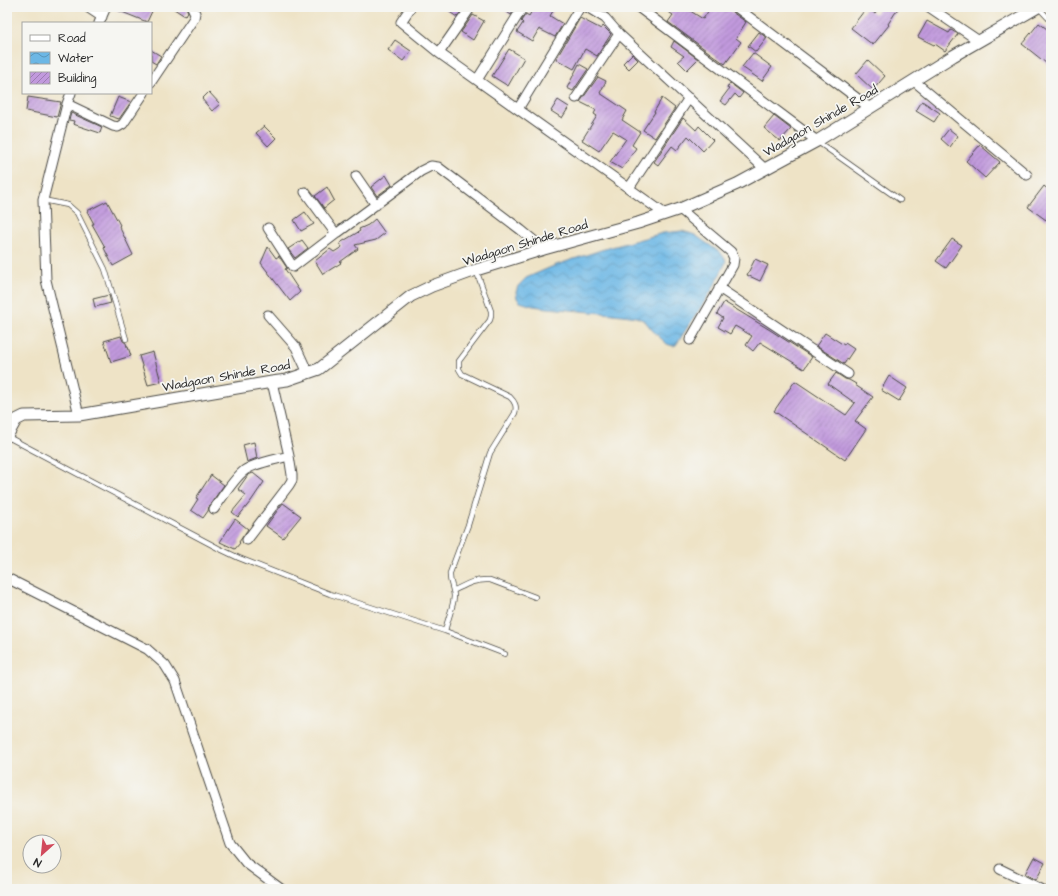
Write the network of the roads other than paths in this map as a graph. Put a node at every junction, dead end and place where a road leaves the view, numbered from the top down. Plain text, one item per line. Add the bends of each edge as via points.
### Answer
1 (86, 7) edge
2 (106, 7) edge
3 (192, 7) edge
4 (411, 7) edge
5 (471, 7) edge
6 (523, 7) edge
7 (580, 7) edge
8 (587, 7) edge
9 (638, 7) edge
10 (736, 7) edge
11 (929, 7) edge
12 (1038, 7) edge
13 (100, 20) edge
14 (1051, 21) edge
15 (619, 34) junction
16 (979, 40) junction
17 (439, 53) junction
18 (477, 80) junction
19 (152, 81) edge
20 (914, 81) junction
21 (71, 94) edge
22 (143, 94) edge
23 (576, 98) dead end
24 (689, 98) junction
25 (67, 104) junction
26 (870, 108) junction
27 (518, 109) junction
28 (816, 141) junction
29 (765, 169) junction
30 (1027, 174) dead end
31 (356, 176) dead end
32 (629, 188) junction
33 (305, 192) dead end
34 (43, 200) junction
35 (900, 200) dead end
36 (376, 204) junction
37 (680, 209) junction
38 (665, 214) junction
39 (268, 228) dead end
40 (336, 234) junction
41 (544, 249) junction
42 (476, 270) junction
43 (719, 288) junction
44 (268, 315) dead end
45 (126, 339) dead end
46 (690, 340) dead end
47 (308, 373) junction
48 (848, 374) dead end
49 (272, 382) junction
50 (79, 415) junction
51 (7, 436) edge
52 (289, 456) junction
53 (214, 509) dead end
54 (247, 540) dead end
55 (7, 578) edge
56 (453, 591) junction
57 (534, 597) dead end
58 (444, 631) junction
59 (505, 654) dead end
60 (1000, 869) dead end
61 (281, 889) edge
62 (1041, 889) edge

1 - 13 street
2 - 13 street
3 - 19 street via 194,18
4 - 17 street via 401,22
5 - 17 street
6 - 18 street
7 - 27 street
8 - 15 street via 605,18
9 - 28 street
10 - 26 street
11 - 16 street
12 - 14 lane
12 - 16 street, Wadgaon Shinde Road
15 - 23 street
15 - 24 street
16 - 20 street, Wadgaon Shinde Road
17 - 18 street
18 - 27 street
20 - 26 street, Wadgaon Shinde Road
20 - 30 street
21 - 25 street
22 - 25 street via 123,124 118,127
24 - 29 street
24 - 32 street
25 - 34 street
26 - 28 street, Wadgaon Shinde Road
27 - 32 street
28 - 29 street, Wadgaon Shinde Road
28 - 35 lane
29 - 37 street, Wadgaon Shinde Road
31 - 36 street
32 - 38 street
33 - 40 street
34 - 45 lane via 68,205 77,213 105,269
34 - 50 street via 46,280
36 - 40 street
36 - 41 street via 421,171 431,166 438,167
37 - 38 street, Wadgaon Shinde Road
37 - 43 street via 731,252 734,258
38 - 41 street, Wadgaon Shinde Road
39 - 40 street via 292,267
41 - 42 street, Wadgaon Shinde Road
42 - 47 street, Wadgaon Shinde Road via 411,296 319,369
42 - 56 lane via 492,316 459,361 460,369 462,374 510,397 516,408 487,459 468,525 450,573 449,580
43 - 46 street
43 - 48 street
44 - 47 street via 296,347
47 - 49 street, Wadgaon Shinde Road
49 - 50 street, Wadgaon Shinde Road
49 - 52 street
50 - 51 street, Wadgaon Shinde Road via 24,416 16,420
51 - 58 lane via 239,558 330,594
52 - 53 street via 246,470
52 - 54 street via 292,480
55 - 61 street via 147,649 165,665 175,681 230,843 246,863
56 - 57 lane via 473,581 490,580
56 - 58 lane via 454,597
58 - 59 lane
60 - 62 street

